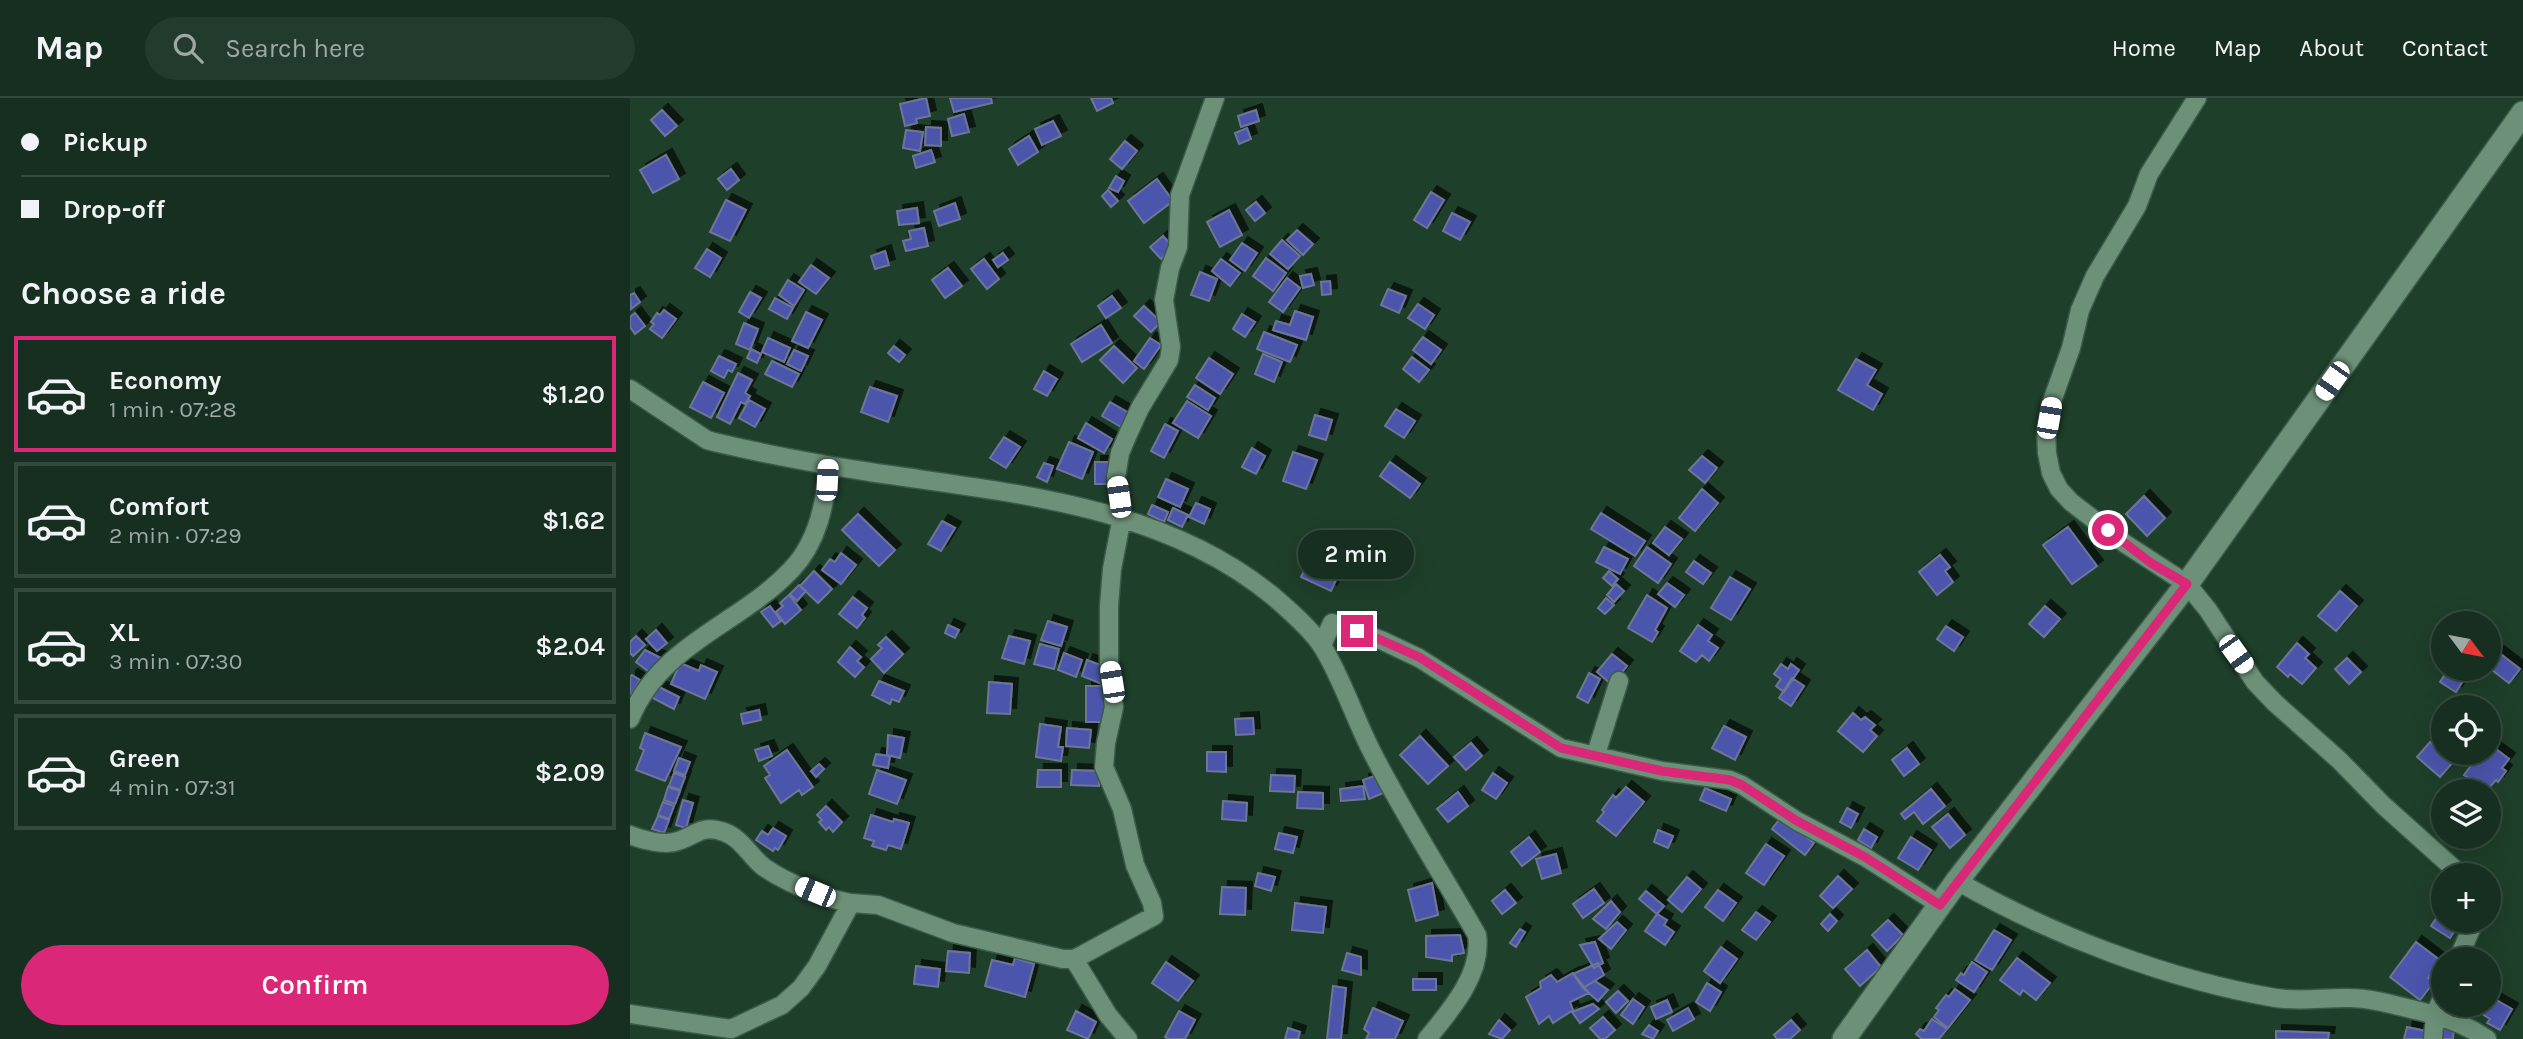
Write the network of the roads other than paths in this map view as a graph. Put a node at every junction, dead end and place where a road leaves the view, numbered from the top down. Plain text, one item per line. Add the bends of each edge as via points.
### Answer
1 (1215, 98) edge
2 (2197, 98) edge
3 (2523, 113) edge
4 (630, 389) edge
5 (828, 466) junction
6 (1122, 517) junction
7 (2187, 584) junction
8 (1321, 645) junction
9 (1619, 681) dead end
10 (630, 719) edge
11 (1596, 754) junction
12 (630, 835) edge
13 (2447, 863) edge
14 (1957, 881) junction
15 (851, 903) junction
16 (1940, 905) junction
17 (1074, 958) junction
18 (2431, 1013) edge
19 (630, 1014) edge
20 (2435, 1017) edge
21 (2442, 1017) edge
22 (1128, 1039) edge
23 (1427, 1039) edge
24 (1844, 1039) edge
25 (2433, 1039) edge
26 (2487, 1039) edge

1 - 6 street via 1180,195 1178,247 1164,300 1169,359 1120,453 1116,477
2 - 7 street via 2149,174 2137,206 2095,276 2080,310 2046,432 2051,473 2059,489 2124,543
3 - 7 street
4 - 5 street via 707,440
5 - 6 street via 1006,491
5 - 10 street via 819,522 792,570 675,656 644,691
6 - 8 street via 1176,538 1249,576 1289,609
6 - 17 street via 1109,606 1114,707 1104,767 1155,915
7 - 13 street via 2255,682
7 - 14 street
8 - 11 street via 1332,623 1381,640 1441,671 1548,742 1577,753
8 - 23 street via 1370,750 1477,935 1472,974
9 - 11 street
11 - 16 street via 1662,771 1730,780
12 - 15 street via 668,843 702,830 722,831 765,868
14 - 16 street
14 - 18 street via 2053,928 2177,975 2279,998 2354,998
15 - 17 street via 878,905 983,941
15 - 19 street via 817,966 782,1005 730,1029
16 - 24 street
17 - 22 street
20 - 25 street
21 - 26 street

